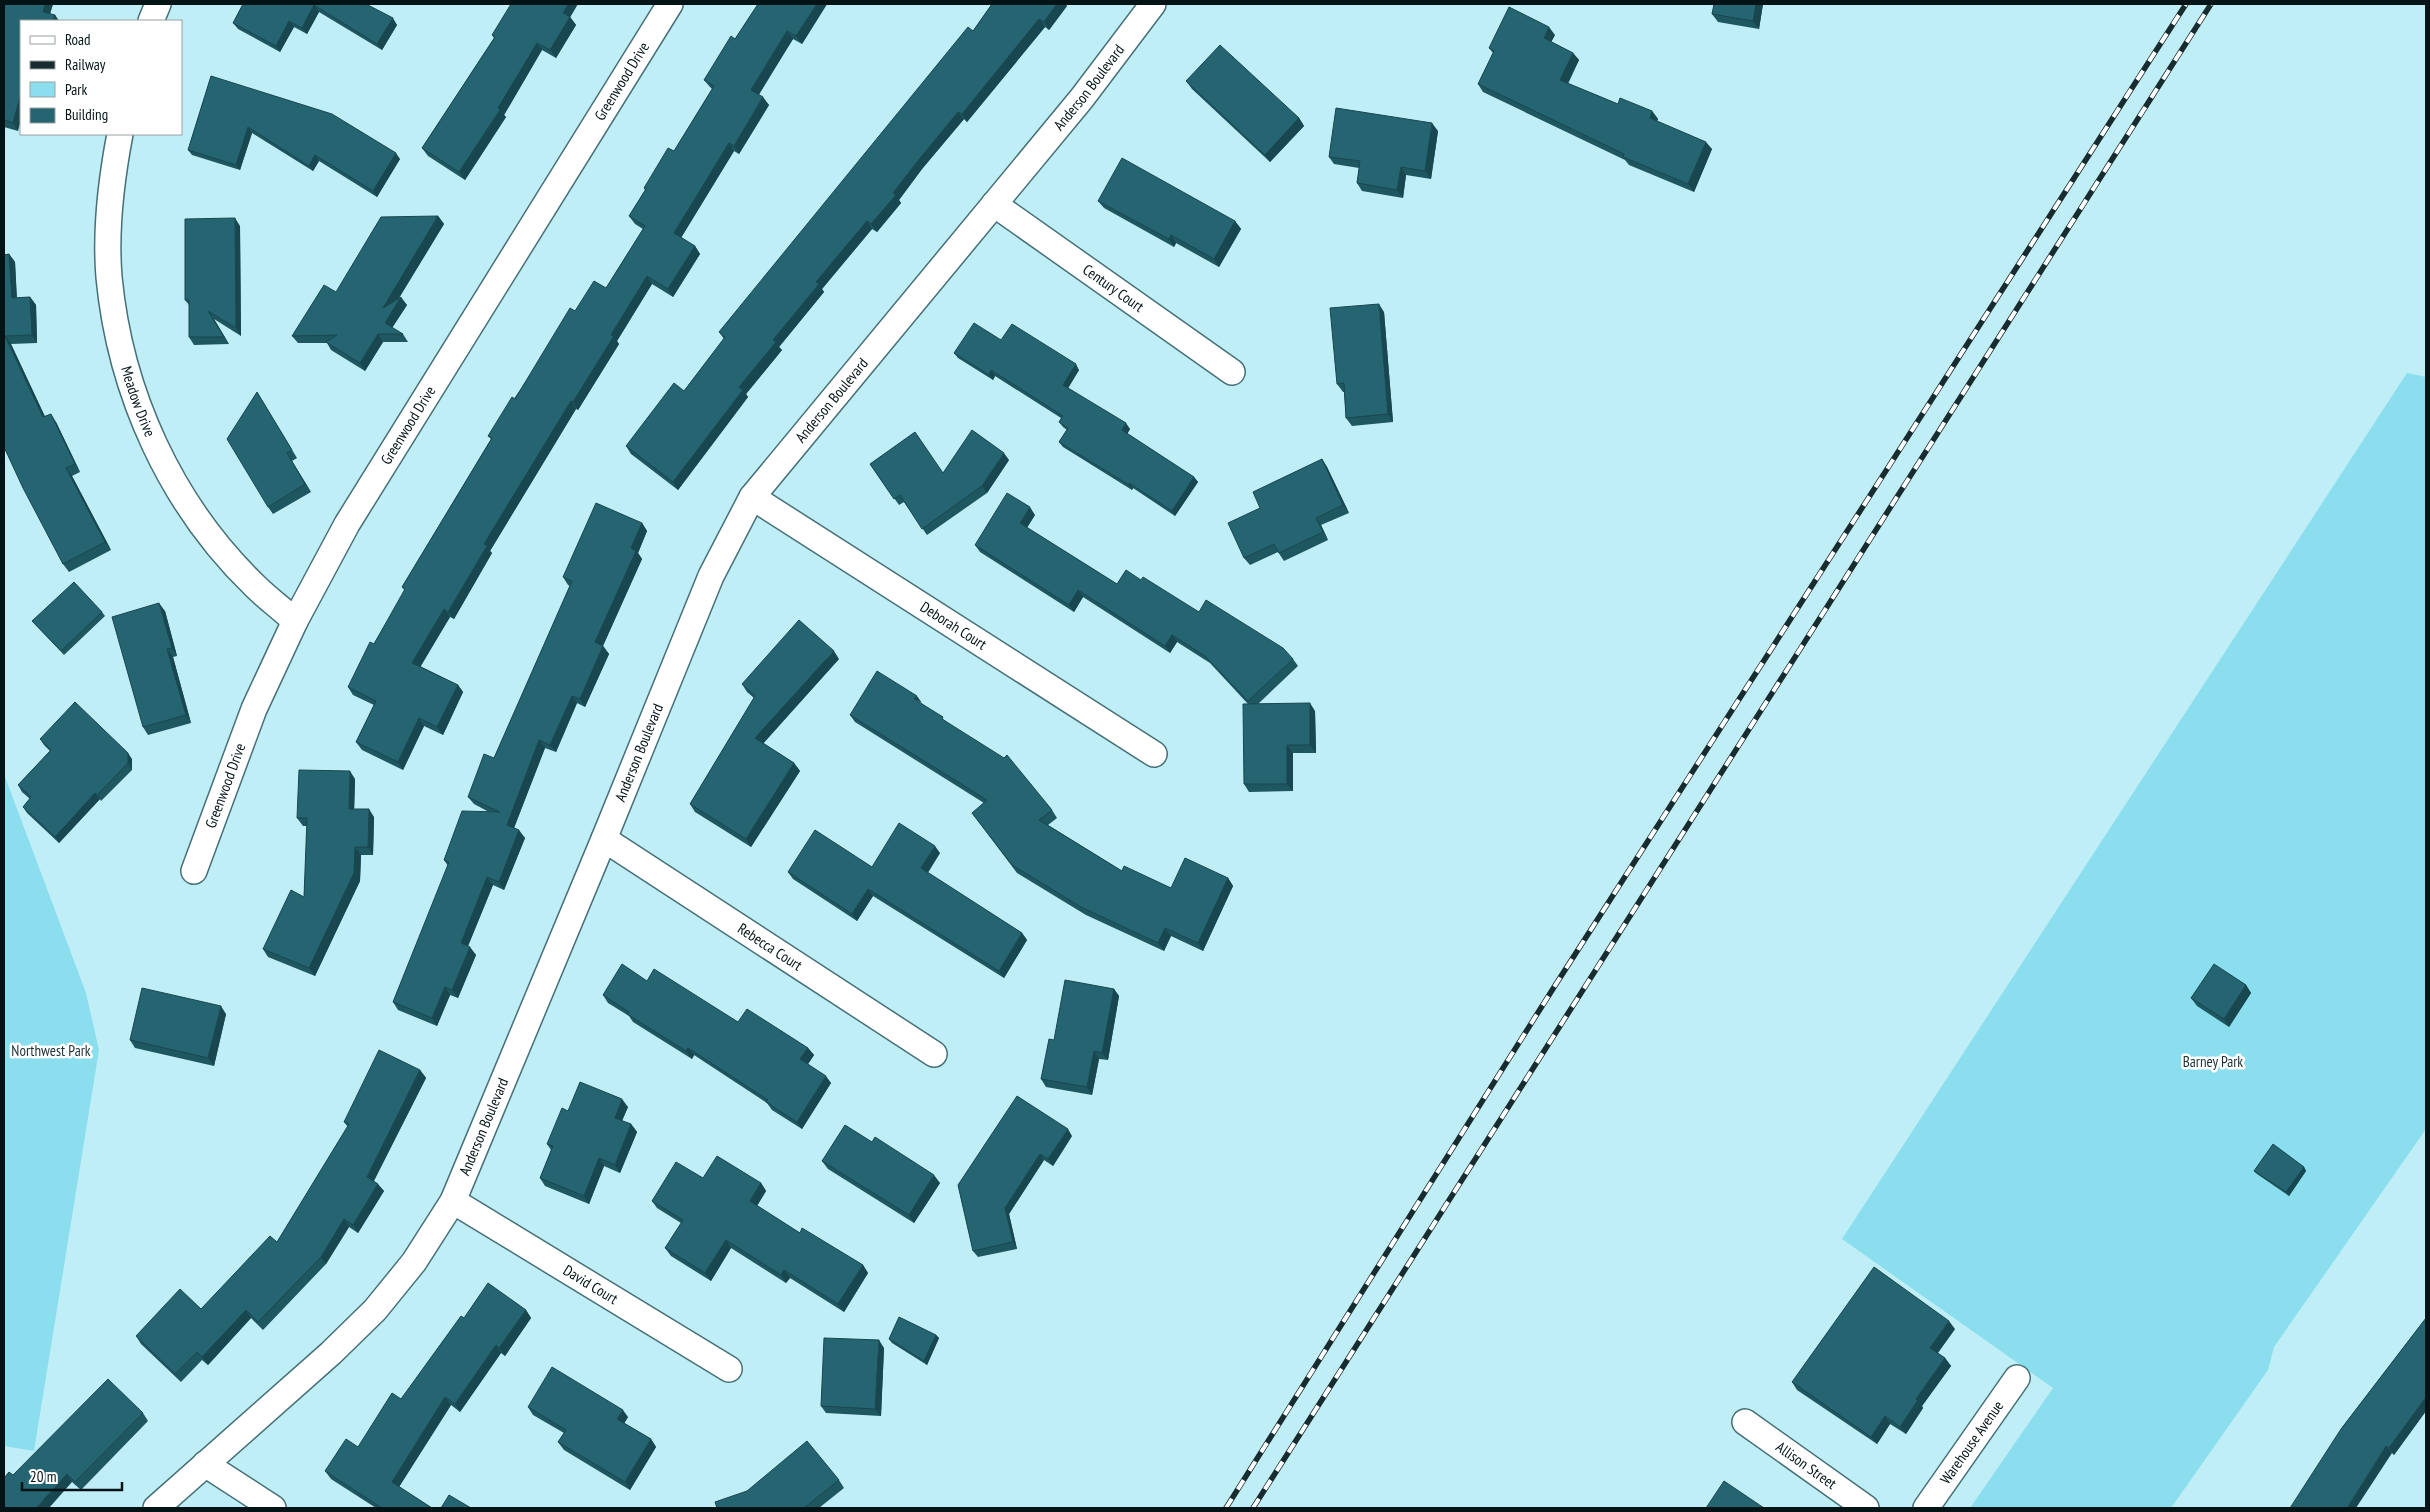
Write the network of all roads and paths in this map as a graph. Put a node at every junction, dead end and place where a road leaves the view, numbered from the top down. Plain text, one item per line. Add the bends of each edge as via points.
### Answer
1 (158, 4) edge
2 (670, 4) edge
3 (1153, 4) edge
4 (151, 20) edge
5 (120, 135) edge
6 (994, 204) junction
7 (1232, 372) dead end
8 (752, 497) junction
9 (295, 621) junction
10 (1154, 754) dead end
11 (604, 839) junction
12 (194, 871) dead end
13 (934, 1054) dead end
14 (453, 1201) junction
15 (729, 1369) dead end
16 (2017, 1378) dead end
17 (1745, 1422) dead end
18 (205, 1464) junction
19 (156, 1508) edge
20 (273, 1508) edge
21 (1866, 1508) edge
22 (1926, 1508) edge

1 - 4 street
2 - 9 street, Greenwood Drive via 347,524
3 - 6 street, Anderson Boulevard via 1082,98
5 - 9 street, Meadow Drive via 108,226 109,276 116,326 130,382 147,429 177,488 216,543 255,586
6 - 7 street, Century Court
6 - 8 street, Anderson Boulevard
8 - 10 street, Deborah Court
8 - 11 street, Anderson Boulevard via 711,576
9 - 12 street, Greenwood Drive via 254,708
11 - 13 street, Rebecca Court
11 - 14 street, Anderson Boulevard
14 - 15 street, David Court
14 - 18 street, Anderson Boulevard via 414,1262 375,1310
16 - 22 street, Warehouse Avenue
17 - 21 street, Allison Street
18 - 19 street, Anderson Boulevard
18 - 20 street

